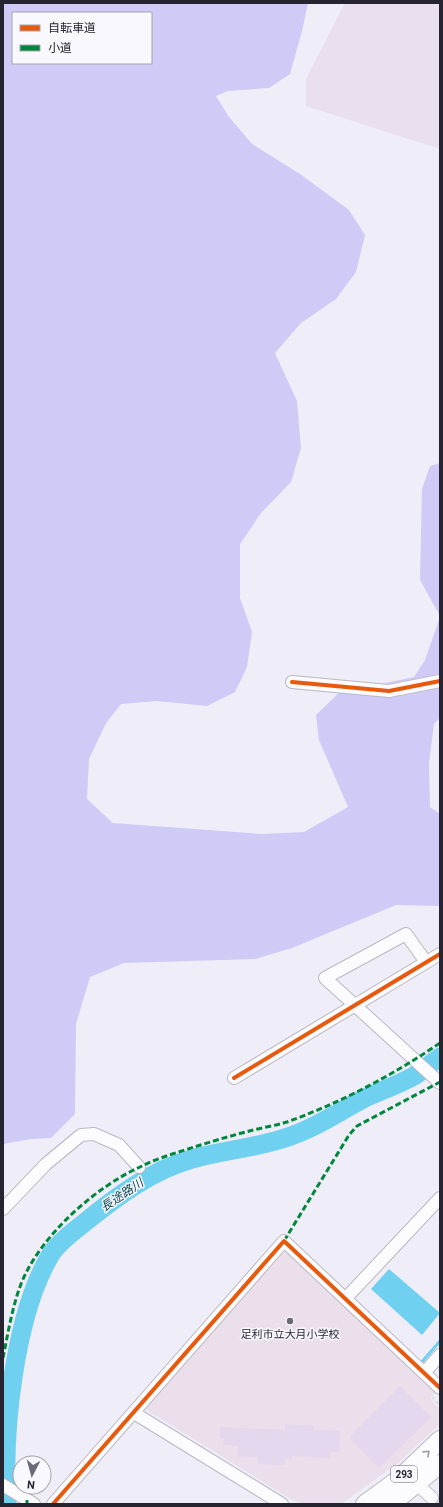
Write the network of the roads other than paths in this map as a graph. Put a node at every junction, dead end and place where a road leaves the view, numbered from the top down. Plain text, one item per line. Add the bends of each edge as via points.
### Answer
1 (440, 681) edge
2 (292, 682) dead end
3 (440, 954) edge
4 (426, 962) junction
5 (354, 1005) junction
6 (234, 1078) dead end
7 (438, 1081) edge
8 (139, 1167) dead end
9 (440, 1198) edge
10 (3, 1209) edge
11 (346, 1298) junction
12 (440, 1355) edge
13 (424, 1373) junction
14 (440, 1388) edge
15 (134, 1412) junction
16 (440, 1440) edge
17 (440, 1464) edge
18 (417, 1484) junction
19 (3, 1485) edge
20 (432, 1498) dead end
21 (34, 1504) edge
22 (53, 1504) edge
23 (282, 1504) edge
24 (365, 1504) edge
25 (391, 1504) edge

1 - 2 street via 389,691
3 - 4 street
4 - 5 street
4 - 5 street via 406,934 325,978
5 - 6 street
5 - 7 street
8 - 10 street via 119,1145 94,1134 82,1135 46,1164
9 - 11 street
11 - 13 street
11 - 15 street via 284,1241
12 - 13 street
13 - 14 street
15 - 22 street
15 - 23 street
24 -> 16 highway, 293 via 398,1480
17 - 18 highway, 293
18 - 20 street
18 - 25 highway, 293
19 - 21 street

